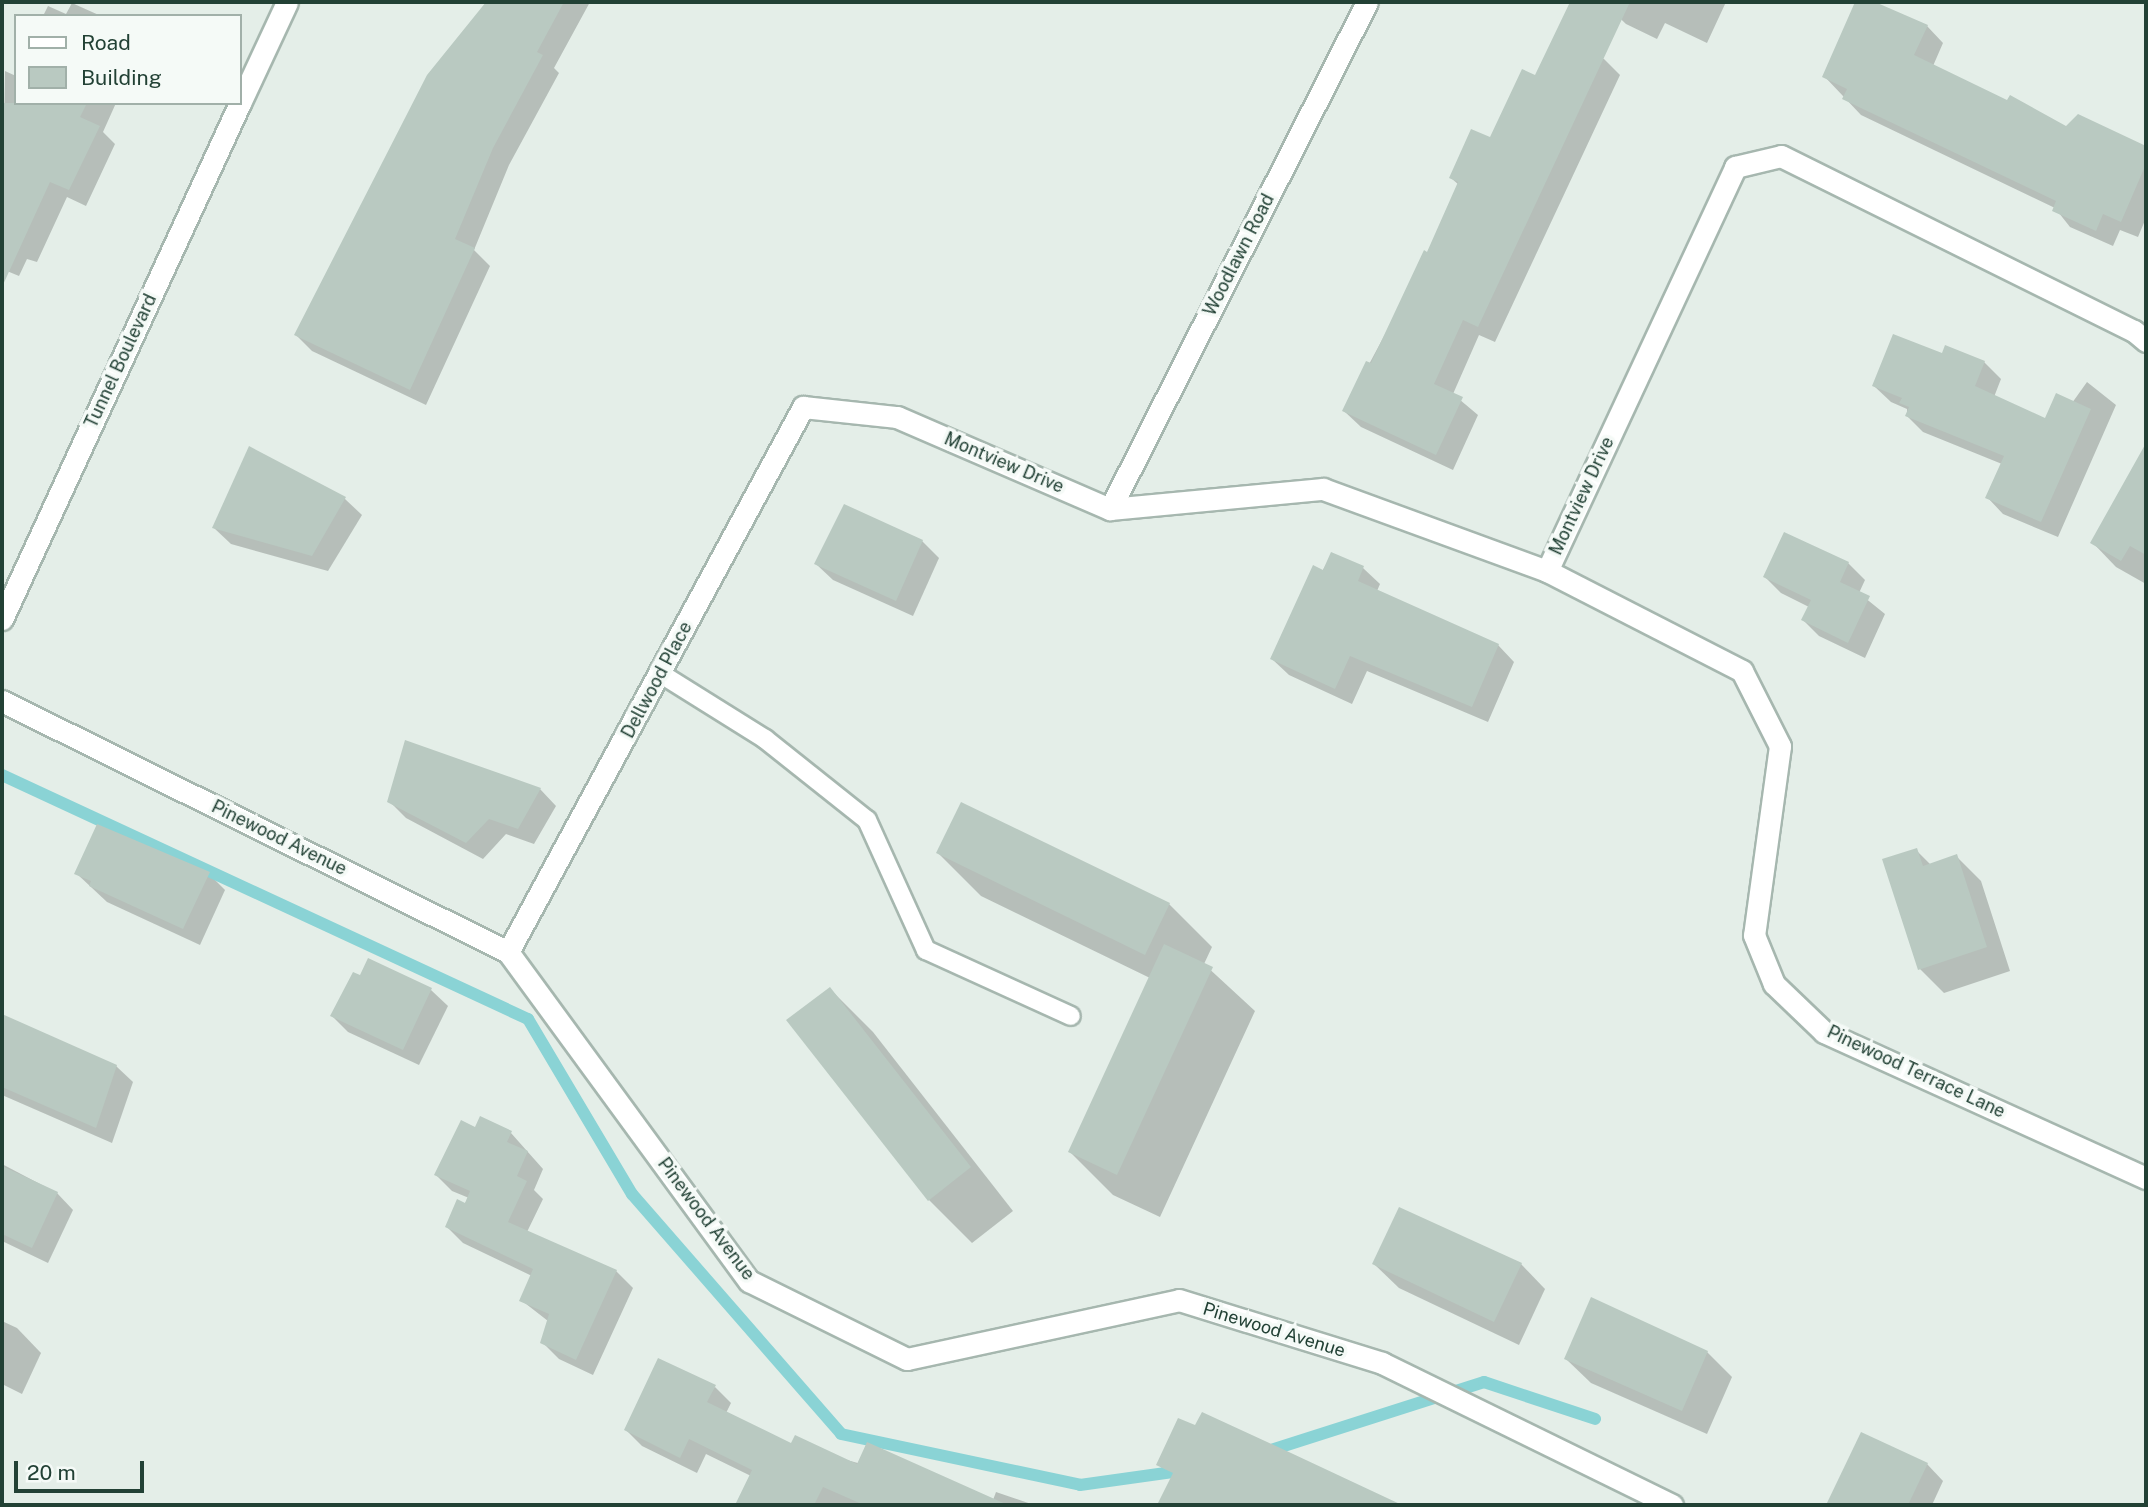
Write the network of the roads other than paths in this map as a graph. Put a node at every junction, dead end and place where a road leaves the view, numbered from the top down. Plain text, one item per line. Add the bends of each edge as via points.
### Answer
1 (286, 2) edge
2 (1367, 2) edge
3 (242, 99) edge
4 (239, 105) edge
5 (2146, 341) edge
6 (803, 407) joint
7 (1111, 509) junction
8 (1547, 571) junction
9 (2, 619) edge
10 (661, 674) junction
11 (2, 701) edge
12 (508, 952) junction
13 (1071, 1016) dead end
14 (2146, 1178) edge
15 (1672, 1505) edge

1 - 3 street, Tunnel Boulevard
2 - 7 street, Woodlawn Road
4 - 9 street, Tunnel Boulevard
5 - 8 street, Montview Drive via 1781,156 1735,167
6 - 7 street, Montview Drive via 897,417
6 - 10 street, Dellwood Place
7 - 8 street, Montview Drive via 1323,489
8 - 14 street, Pinewood Terrace Lane via 1742,671 1780,746 1754,935 1774,984 1824,1032
10 - 12 street, Dellwood Place
10 - 13 lane via 765,739 867,820 926,950
11 - 12 street, Pinewood Avenue
12 - 15 street, Pinewood Avenue via 749,1281 907,1359 1179,1300 1382,1363

